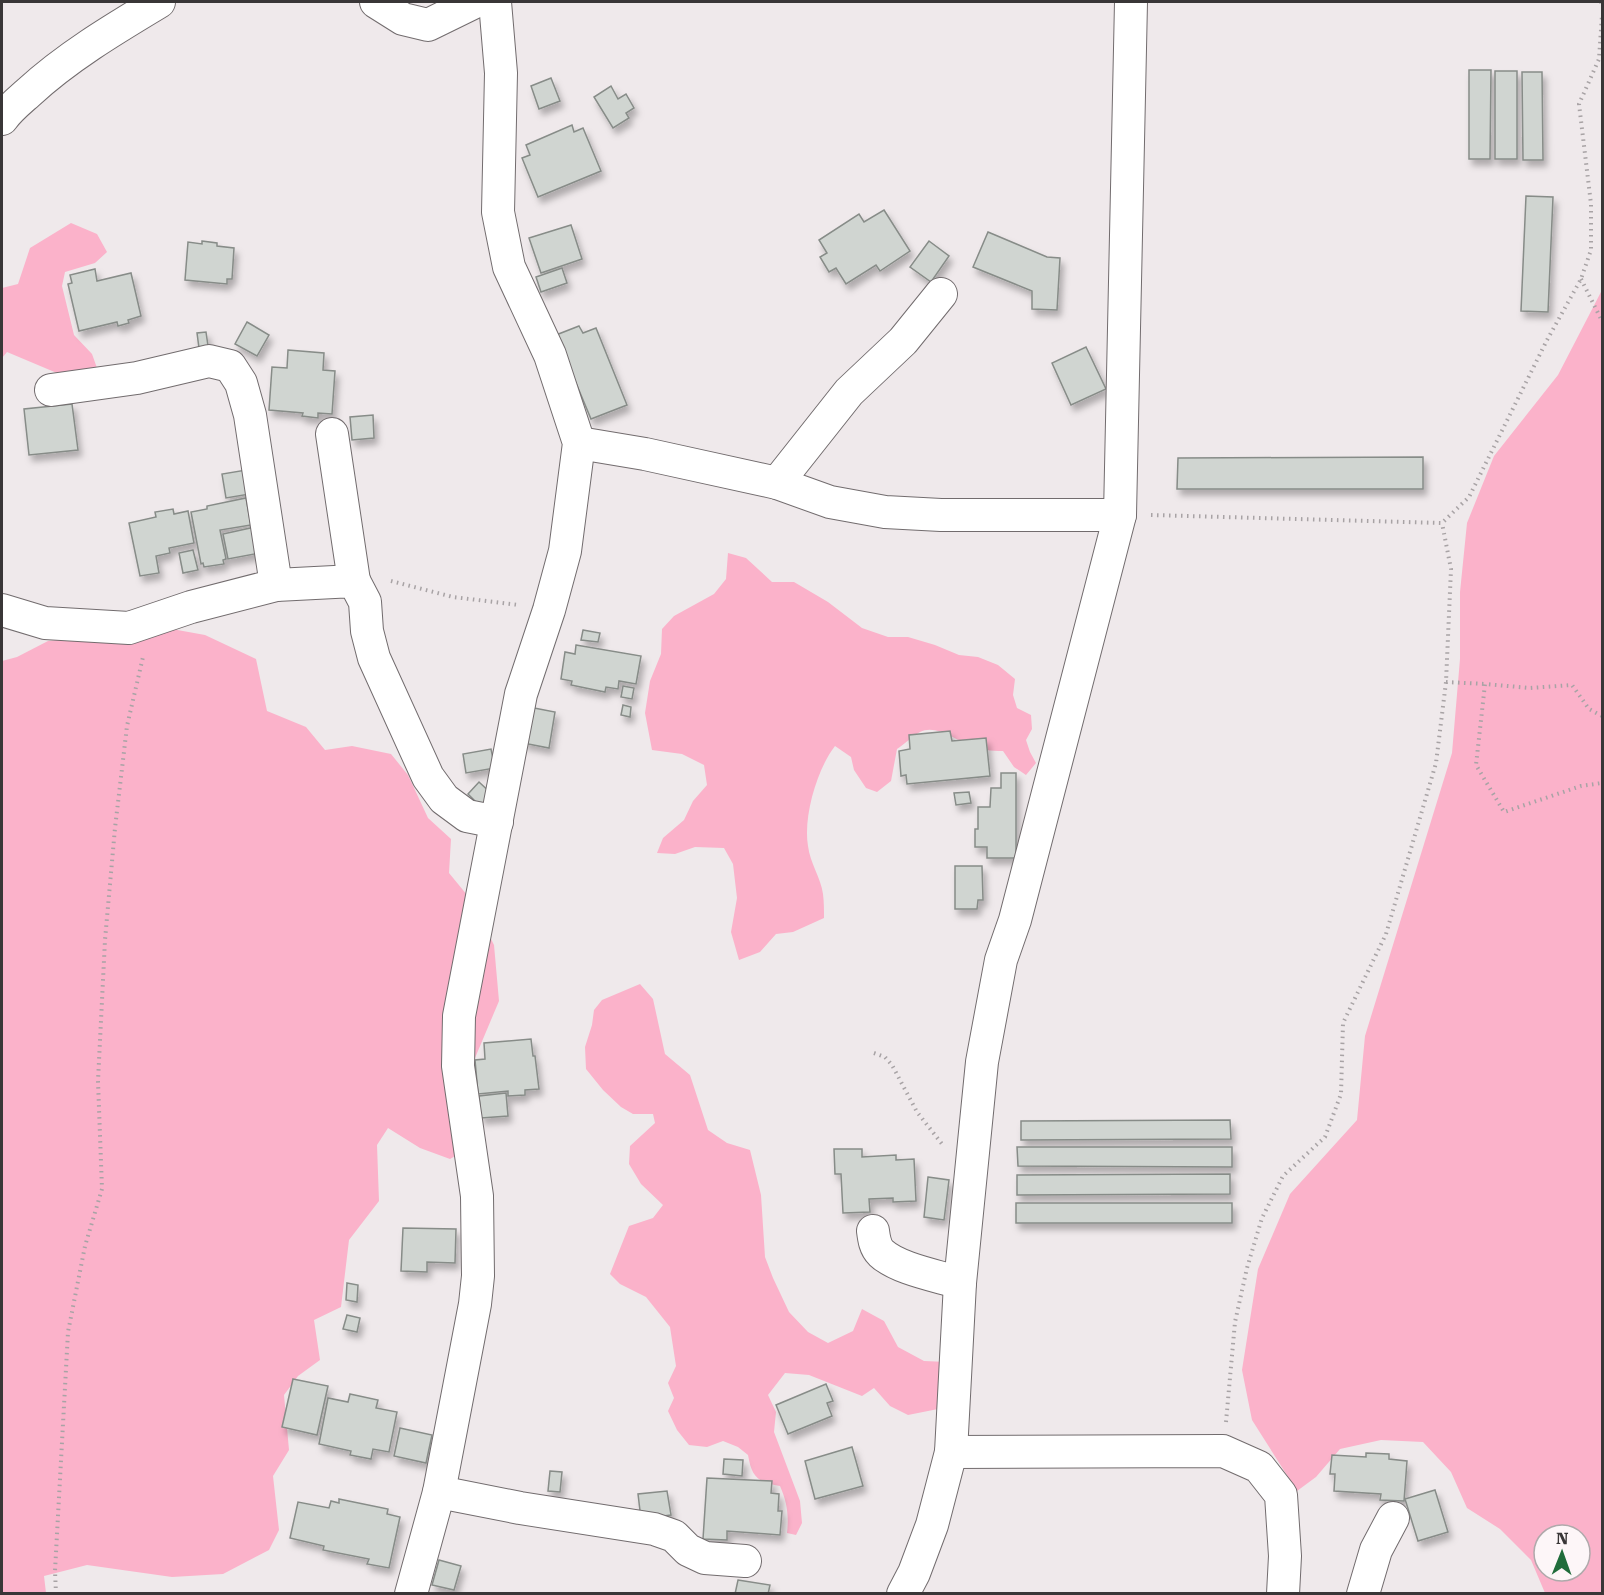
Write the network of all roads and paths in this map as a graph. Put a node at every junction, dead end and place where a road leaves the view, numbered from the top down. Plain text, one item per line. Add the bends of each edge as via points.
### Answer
1 (159, 2) edge
2 (376, 2) edge
3 (475, 2) edge
4 (495, 2) edge
5 (1131, 2) edge
6 (1601, 2) edge
7 (1602, 7) edge
8 (1602, 15) edge
9 (2, 119) edge
10 (1581, 279) junction
11 (941, 294) dead end
12 (1602, 321) edge
13 (51, 390) dead end
14 (332, 434) dead end
15 (579, 442) junction
16 (777, 483) junction
17 (1120, 515) junction
18 (1442, 523) junction
19 (354, 581) junction
20 (276, 585) junction
21 (2, 610) edge
22 (549, 610) junction
23 (150, 621) junction
24 (1446, 682) junction
25 (1485, 684) junction
26 (1602, 716) edge
27 (1602, 783) edge
28 (496, 822) junction
29 (874, 1053) dead end
30 (972, 1174) junction
31 (873, 1231) dead end
32 (960, 1283) junction
33 (1223, 1451) junction
34 (951, 1452) junction
35 (440, 1492) junction
36 (1393, 1518) dead end
37 (746, 1561) dead end
38 (56, 1593) edge
39 (411, 1593) edge
40 (903, 1593) edge
41 (1283, 1593) edge
42 (1363, 1593) edge

1 - 9 street via 70,60
2 - 3 street via 403,19 428,25
4 - 15 street via 501,73 498,212 509,267 550,355
5 - 17 street
6 - 7 path
8 - 10 path via 1599,59 1579,104 1592,204 1591,250
10 - 12 path
10 - 18 path via 1469,497
11 - 16 street via 903,341 849,392
13 - 20 street via 137,378 209,361 230,366 241,383 250,415
14 - 19 street
15 - 16 street
15 - 22 street via 565,551
16 - 17 street via 830,502 885,512
17 - 18 path
17 - 30 street via 1016,920 1001,960 982,1062
18 - 24 path via 1450,568
19 - 20 street
19 - 22 path via 384,580 453,597
19 - 28 street via 365,602 374,658 428,777 444,799 466,816
20 - 23 street
21 - 23 street via 45,623 129,628
22 - 28 street via 521,694
23 - 38 path via 127,726 115,828 98,1082 102,1189 85,1246 68,1332
24 - 25 path
24 - 33 path via 1436,763 1386,934 1343,1023 1341,1094 1325,1137 1282,1176 1262,1218 1247,1268 1235,1322
25 - 26 path via 1530,688 1572,684 1589,709
25 - 27 path via 1476,765 1504,812 1581,786
28 - 35 street via 459,1016 458,1066 477,1196 478,1276
29 - 30 path via 885,1056 917,1112
30 - 32 street
31 - 32 street via 881,1252 895,1262
32 - 34 street
33 - 34 street
33 - 41 street via 1259,1467 1281,1495
34 - 40 street via 932,1525
35 - 37 street via 654,1529 674,1536 688,1550 705,1558
35 - 39 street
36 - 42 street via 1376,1550

